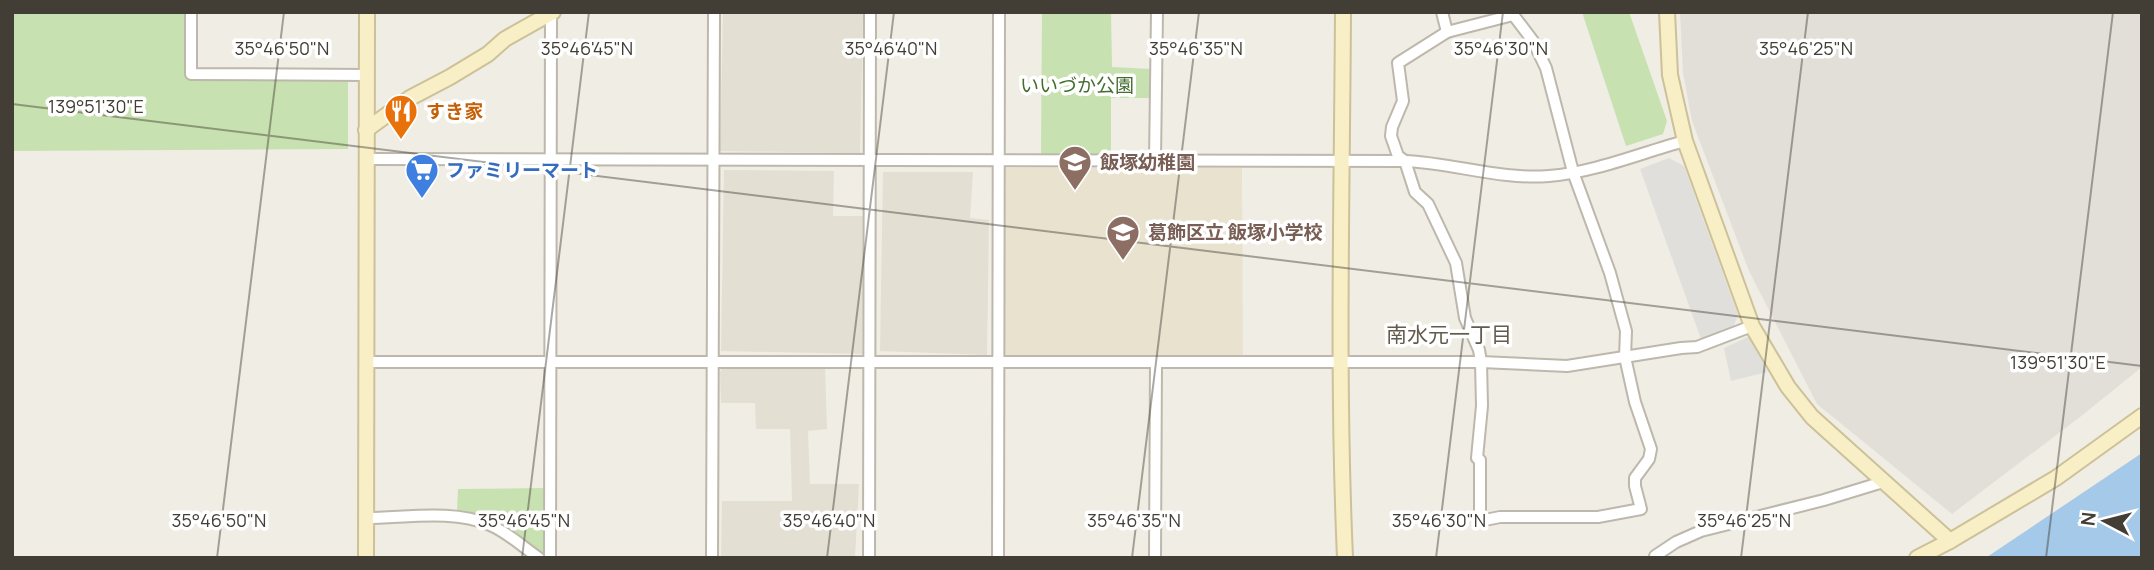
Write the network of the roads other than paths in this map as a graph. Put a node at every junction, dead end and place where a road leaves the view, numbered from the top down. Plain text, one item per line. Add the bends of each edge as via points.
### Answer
1 (191, 12) edge
2 (367, 12) edge
3 (714, 12) edge
4 (870, 12) edge
5 (999, 12) edge
6 (1157, 12) edge
7 (1343, 12) edge
8 (1442, 12) edge
9 (1667, 12) edge
10 (552, 13) edge
11 (1512, 14) edge
12 (1447, 32) junction
13 (367, 75) junction
14 (366, 131) junction
15 (1685, 141) junction
16 (366, 159) junction
17 (552, 159) junction
18 (713, 159) junction
19 (869, 160) junction
20 (999, 160) junction
21 (1155, 160) junction
22 (1342, 161) junction
23 (1405, 161) junction
24 (1573, 172) junction
25 (1752, 326) junction
26 (1625, 357) junction
27 (550, 361) junction
28 (712, 361) junction
29 (869, 361) junction
30 (999, 361) junction
31 (366, 362) junction
32 (1156, 362) junction
33 (1481, 362) junction
34 (1341, 363) junction
35 (2142, 416) edge
36 (1883, 482) junction
37 (366, 518) junction
38 (1950, 541) junction
39 (1655, 556) edge
40 (366, 558) edge
41 (539, 558) edge
42 (550, 558) edge
43 (712, 558) edge
44 (869, 558) edge
45 (998, 558) edge
46 (1155, 558) edge
47 (1345, 558) edge
48 (1917, 558) edge

1 - 13 street via 191,74
2 - 13 street
3 - 18 street
4 - 19 street
5 - 20 street
6 - 21 street
7 - 22 street
8 - 12 street
9 - 15 street via 1670,75
10 - 14 street via 450,78 410,97
10 - 17 street
11 - 12 street
11 - 24 street via 1546,68
12 - 23 street via 1398,63 1403,101 1391,136 1398,156
13 - 14 street
14 - 16 street
15 - 24 street
15 - 25 street
16 - 17 street
16 - 31 street
17 - 18 street
17 - 27 street
18 - 19 street
18 - 28 street
19 - 20 street
19 - 29 street
20 - 21 street
20 - 30 street
21 - 22 street
22 - 23 street
22 - 34 street
23 - 24 street via 1514,176
23 - 33 street via 1415,192 1428,204 1456,263 1465,318
24 - 26 street via 1613,284 1626,331
25 - 26 street via 1697,347
25 - 36 street via 1788,387 1812,417
26 - 33 street via 1567,366
26 - 33 street via 1651,449 1635,478 1641,509 1576,518 1480,521
27 - 28 street
27 - 31 street
27 - 42 street
28 - 29 street
28 - 43 street
29 - 30 street
29 - 44 street
30 - 32 street
30 - 45 street
31 - 37 street
32 - 34 street
32 - 46 street
33 - 34 street
34 - 47 street
35 - 38 street via 2056,478
36 - 38 street
36 - 39 street via 1701,531
37 - 40 street
37 - 41 street via 471,518 492,526
38 - 48 street

